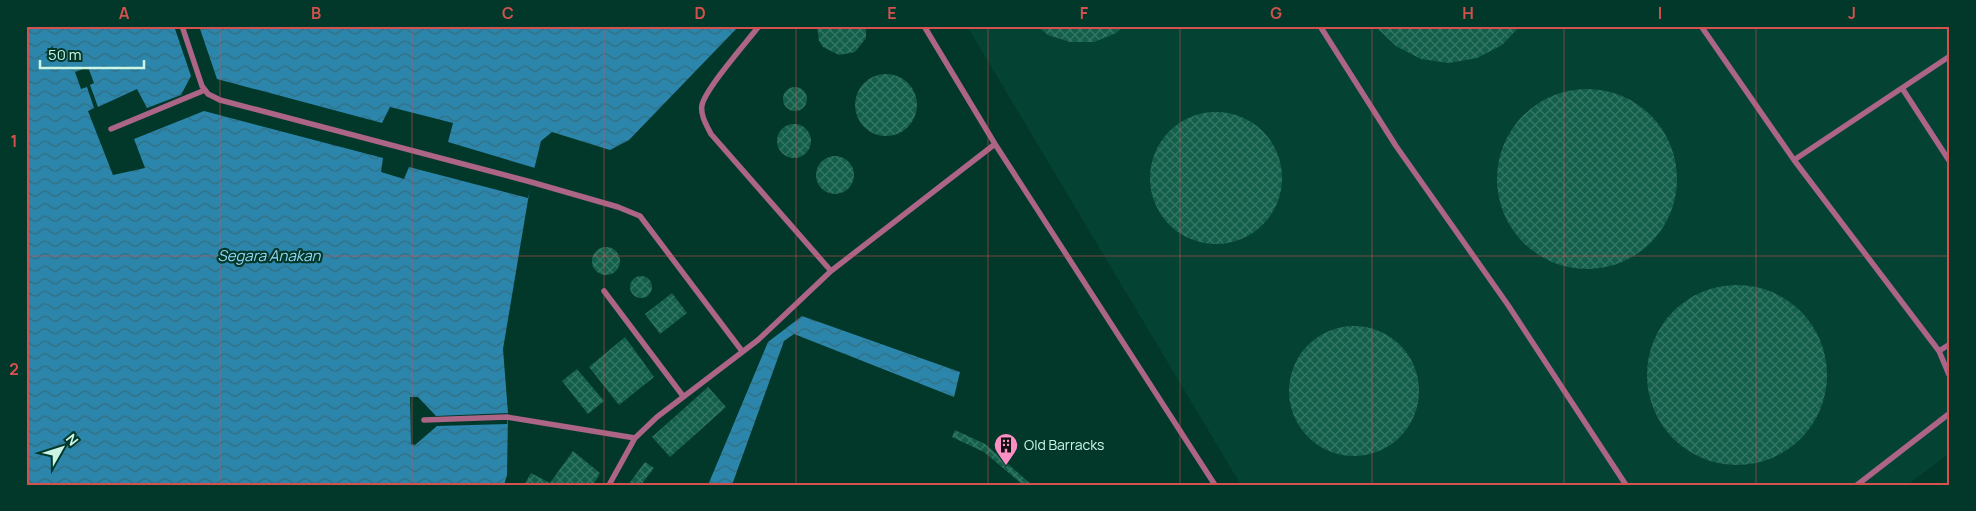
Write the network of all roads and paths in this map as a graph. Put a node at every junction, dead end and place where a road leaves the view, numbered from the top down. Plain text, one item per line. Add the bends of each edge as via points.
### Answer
1 (182, 26) edge
2 (759, 26) edge
3 (924, 26) edge
4 (1320, 26) edge
5 (1702, 26) edge
6 (1950, 56) edge
7 (1902, 88) junction
8 (205, 90) junction
9 (111, 129) dead end
10 (995, 144) junction
11 (1794, 160) junction
12 (1950, 162) edge
13 (831, 271) junction
14 (604, 291) dead end
15 (1950, 344) edge
16 (742, 351) junction
17 (1939, 351) junction
18 (1950, 377) edge
19 (683, 396) junction
20 (1950, 413) edge
21 (424, 420) dead end
22 (634, 438) junction
23 (609, 485) edge
24 (1215, 485) edge
25 (1626, 485) edge
26 (1857, 485) edge

1 - 8 lane
2 - 13 lane via 709,92 702,105 703,119 711,134
3 - 10 lane
4 - 25 lane via 1396,146 1508,305
5 - 11 lane
6 - 7 lane
7 - 11 lane
7 - 12 lane
8 - 9 lane
8 - 16 lane via 220,100 632,212 640,216
10 - 13 lane
10 - 24 lane
11 - 17 lane
13 - 16 lane via 758,340
14 - 19 lane
15 - 17 lane
16 - 19 lane
17 - 18 lane
19 - 22 lane
20 - 26 lane
21 - 22 lane via 507,418
22 - 23 lane

